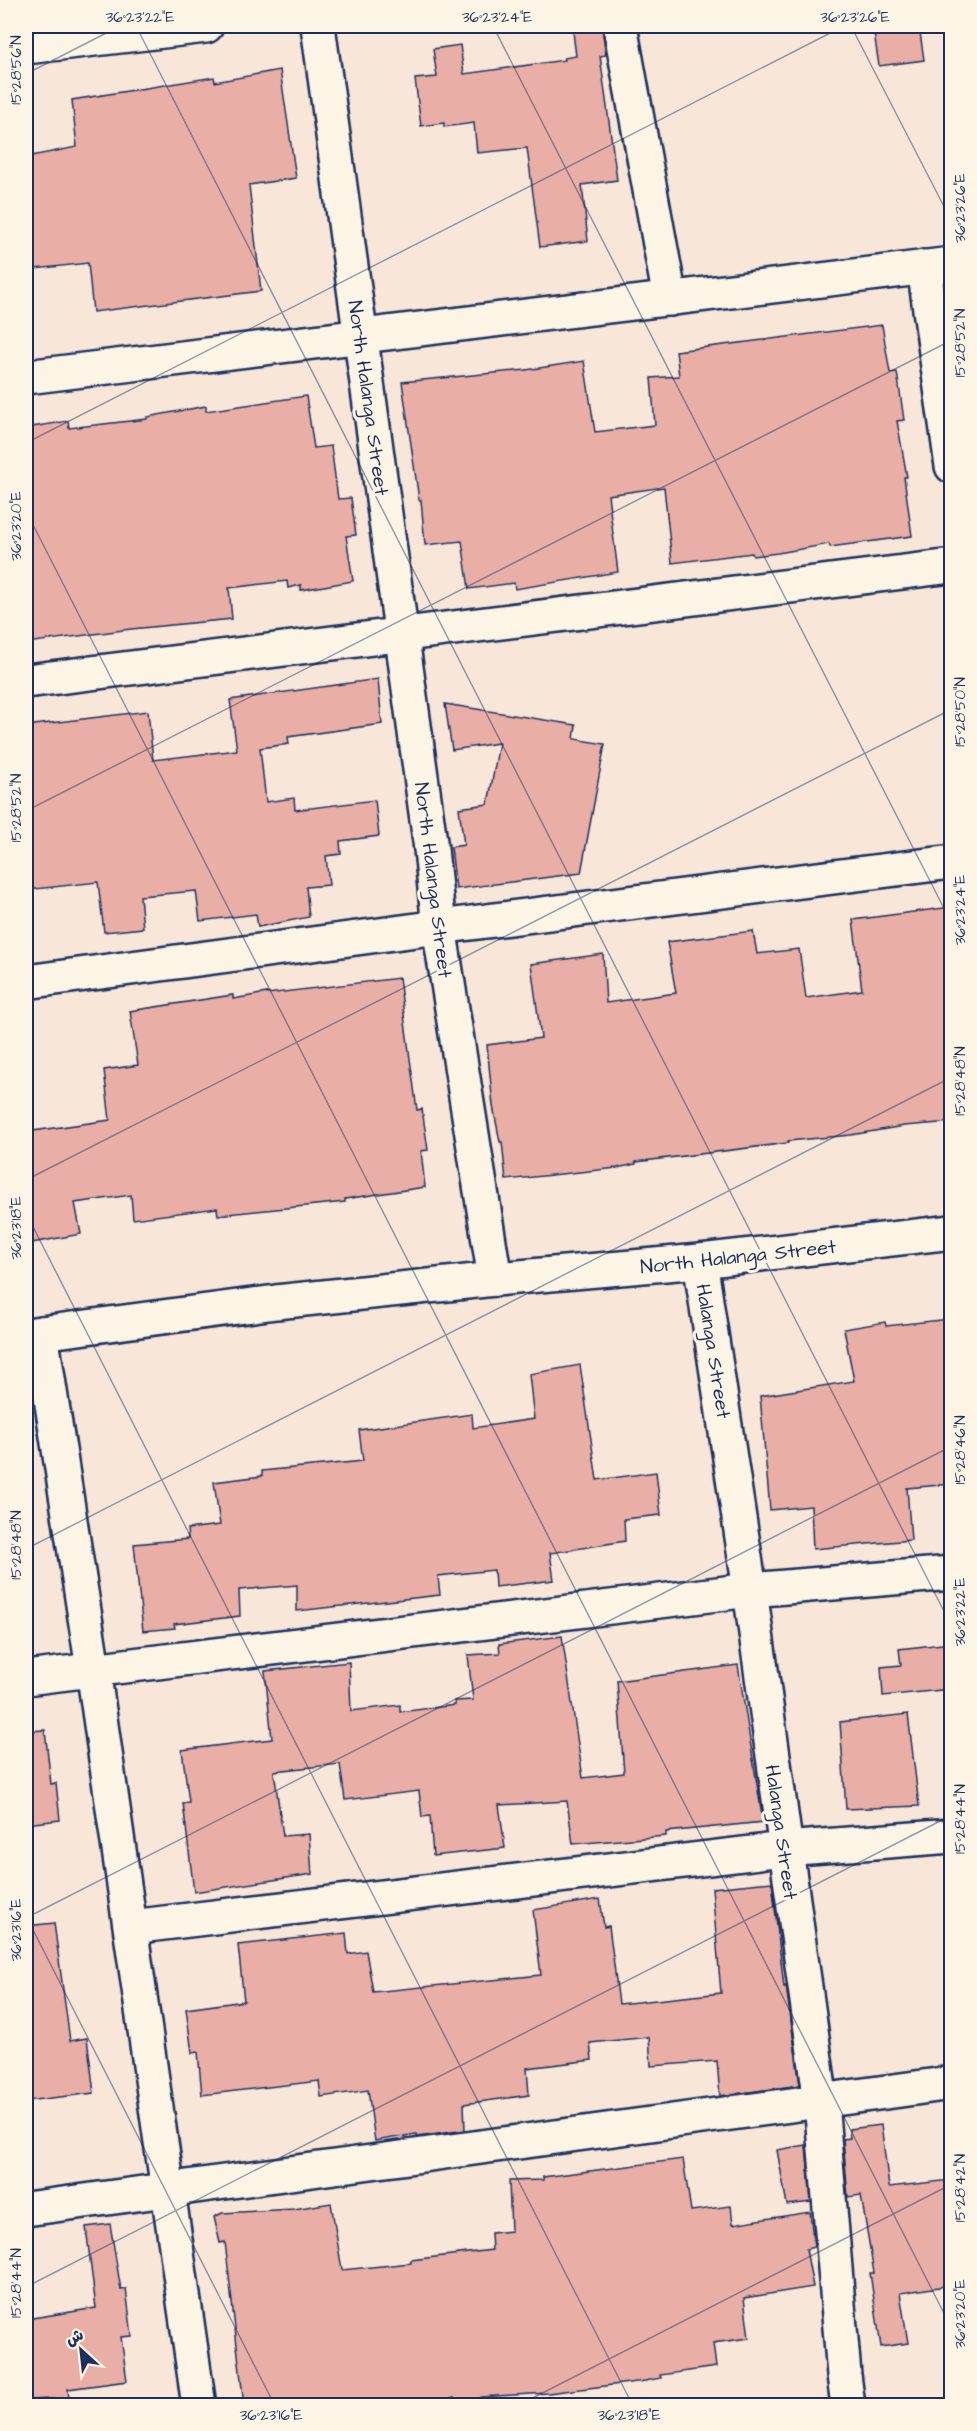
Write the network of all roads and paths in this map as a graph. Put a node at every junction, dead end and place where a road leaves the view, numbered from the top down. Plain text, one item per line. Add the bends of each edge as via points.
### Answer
1 (206, 26) edge
2 (318, 26) edge
3 (620, 26) edge
4 (26, 47) edge
5 (938, 265) edge
6 (670, 298) junction
7 (361, 336) junction
8 (26, 377) edge
9 (951, 466) edge
10 (951, 566) edge
11 (401, 636) junction
12 (26, 681) edge
13 (951, 862) edge
14 (439, 927) junction
15 (26, 982) edge
16 (951, 1232) edge
17 (700, 1261) junction
18 (495, 1279) junction
19 (33, 1334) edge
20 (951, 1573) edge
21 (750, 1590) junction
22 (93, 1669) junction
23 (26, 1678) edge
24 (951, 1836) edge
25 (784, 1849) junction
26 (131, 1927) junction
27 (951, 2083) edge
28 (821, 2102) junction
29 (167, 2191) junction
30 (26, 2209) edge
31 (199, 2406) edge
32 (848, 2406) edge

1 - 4 street
2 - 7 street, North Halanga Street
3 - 6 street
5 - 6 street
5 - 9 street
6 - 7 street
7 - 8 street
7 - 11 street, North Halanga Street
10 - 11 street
11 - 12 street
11 - 14 street, North Halanga Street
13 - 14 street
14 - 15 street
14 - 18 street, North Halanga Street
16 - 17 street, North Halanga Street
17 - 18 street, North Halanga Street
17 - 21 street, Halanga Street
18 - 19 street via 276,1302
19 - 22 street
20 - 21 street
21 - 22 street
21 - 25 street, Halanga Street
22 - 23 street
22 - 26 street
24 - 25 street
25 - 26 street
25 - 28 street, Halanga Street
26 - 29 street
27 - 28 street
28 - 29 street
28 - 32 street, Halanga Street
29 - 30 street
29 - 31 street

